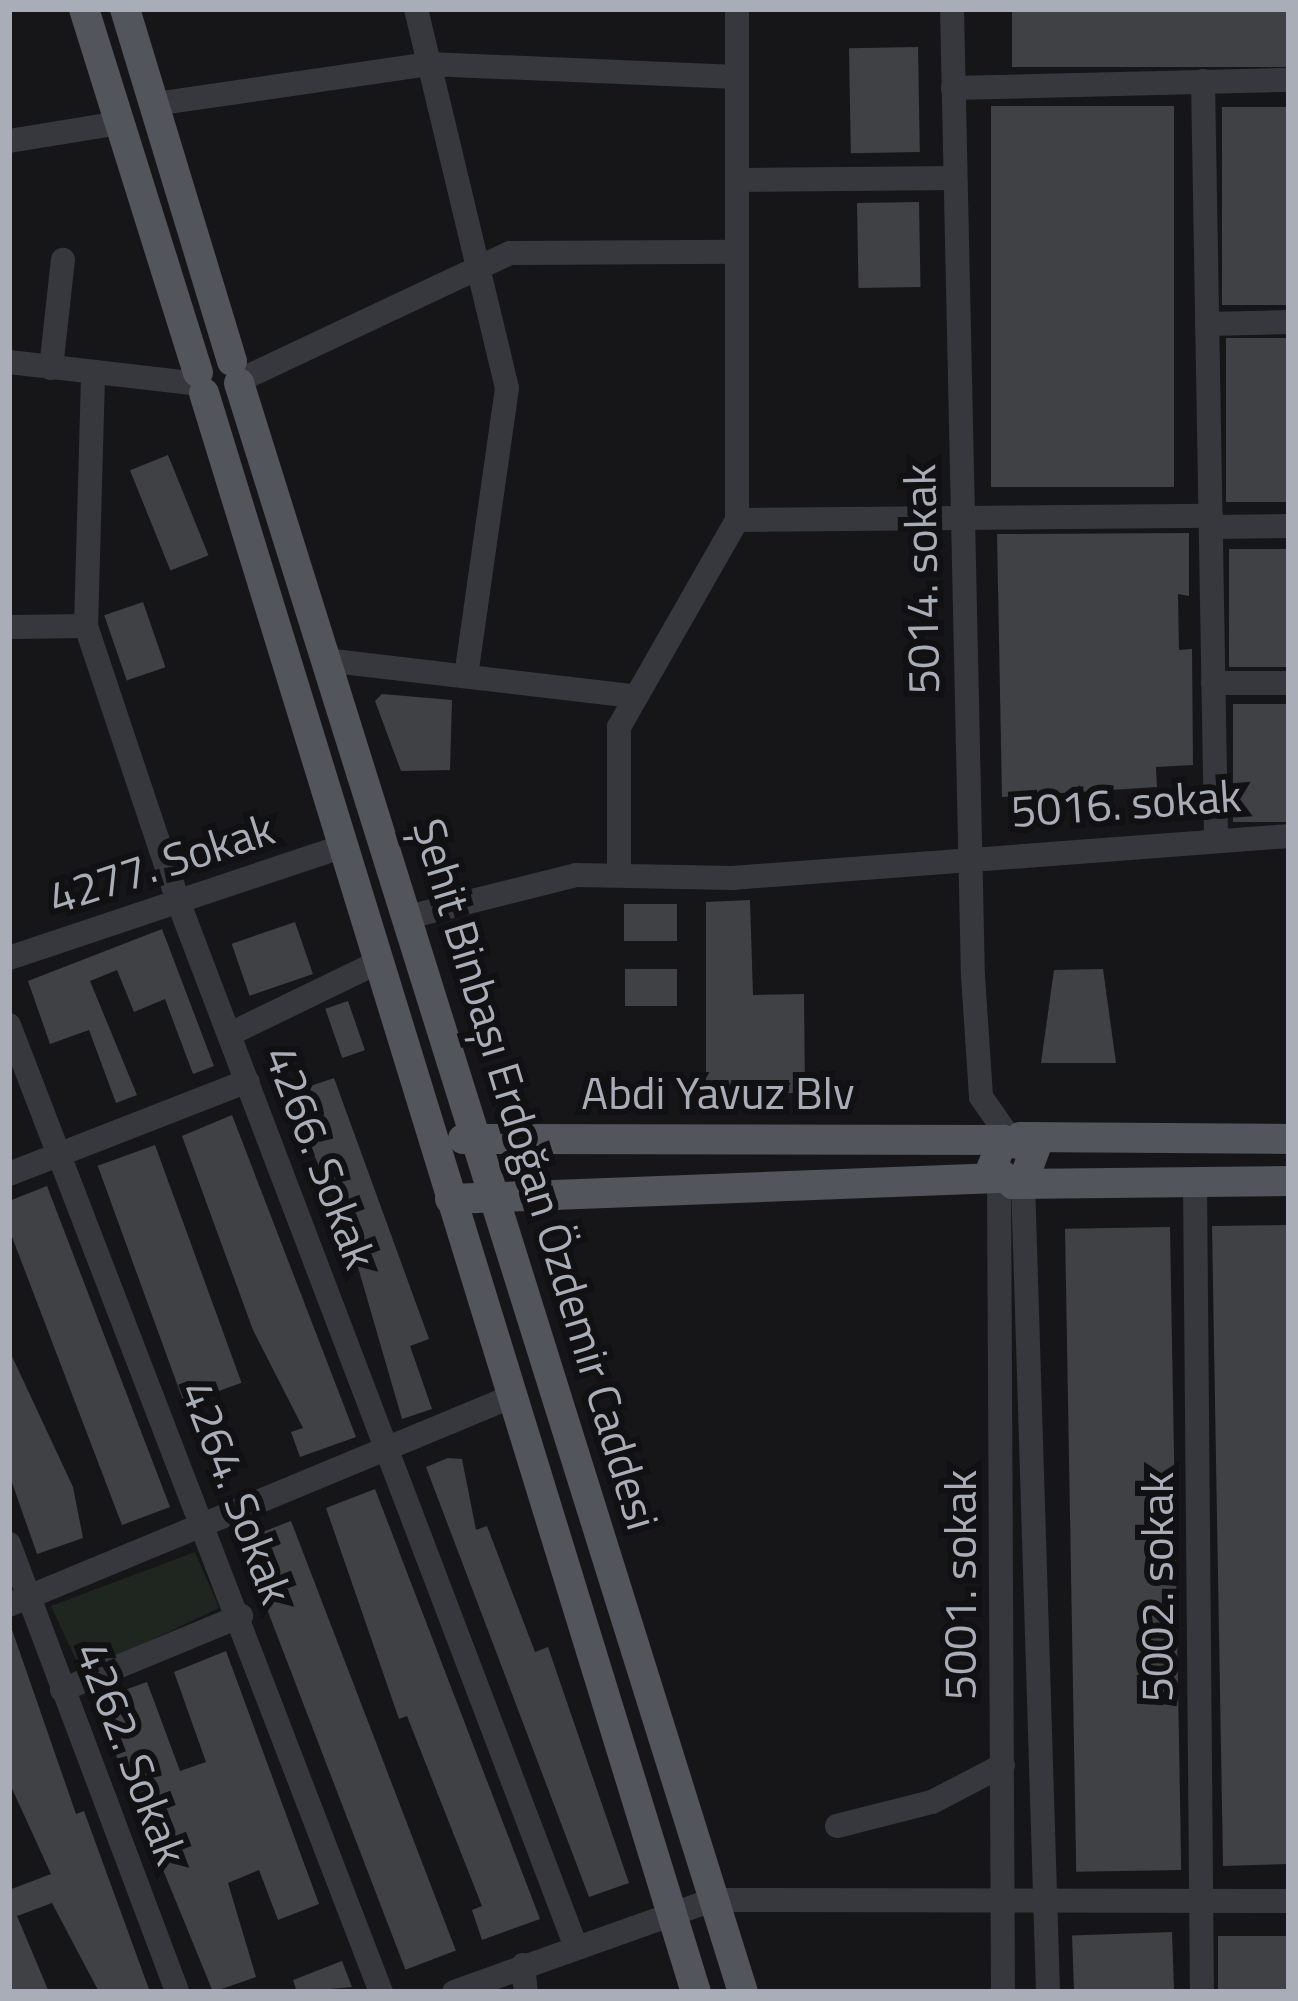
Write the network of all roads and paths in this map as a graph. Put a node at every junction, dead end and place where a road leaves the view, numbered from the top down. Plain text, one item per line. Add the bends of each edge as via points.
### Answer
1 (84, 9) edge
2 (125, 9) edge
3 (416, 9) edge
4 (737, 9) edge
5 (952, 9) edge
6 (428, 64) junction
7 (737, 76) junction
8 (1289, 80) edge
9 (1203, 81) junction
10 (953, 88) junction
11 (154, 104) junction
12 (119, 123) junction
13 (9, 141) edge
14 (955, 178) junction
15 (737, 180) junction
16 (737, 252) junction
17 (63, 260) dead end
18 (477, 265) junction
19 (1289, 322) edge
20 (1207, 324) junction
21 (9, 362) edge
22 (51, 368) junction
23 (236, 372) junction
24 (93, 377) junction
25 (200, 384) junction
26 (962, 518) junction
27 (737, 520) junction
28 (1210, 522) junction
29 (1289, 526) edge
30 (86, 626) junction
31 (9, 627) edge
32 (325, 660) junction
33 (466, 676) junction
34 (1214, 683) junction
35 (1289, 683) edge
36 (633, 696) junction
37 (1289, 836) edge
38 (1216, 837) junction
39 (340, 847) junction
40 (969, 856) junction
41 (619, 873) junction
42 (178, 901) junction
43 (412, 916) junction
44 (9, 958) edge
45 (376, 962) junction
46 (9, 1025) edge
47 (230, 1034) junction
48 (248, 1081) junction
49 (477, 1136) junction
50 (1011, 1138) junction
51 (1289, 1139) edge
52 (433, 1145) junction
53 (60, 1154) junction
54 (9, 1174) edge
55 (1011, 1180) junction
56 (1195, 1181) junction
57 (1289, 1181) edge
58 (496, 1194) junction
59 (450, 1199) junction
60 (511, 1397) junction
61 (388, 1454) junction
62 (207, 1531) junction
63 (9, 1544) edge
64 (19, 1601) edge
65 (241, 1616) junction
66 (62, 1690) junction
67 (1003, 1765) junction
68 (838, 1826) dead end
69 (713, 1900) junction
70 (1201, 1901) junction
71 (1289, 1901) edge
72 (1000, 1906) junction
73 (1046, 1908) junction
74 (671, 1914) junction
75 (576, 1947) junction
76 (523, 1965) junction
77 (177, 1992) edge
78 (381, 1992) edge
79 (454, 1992) edge
80 (526, 1992) edge
81 (696, 1992) edge
82 (743, 1992) edge
83 (1003, 1992) edge
84 (1048, 1992) edge
85 (1202, 1992) edge

1 - 12 main road, Şehit Binbaşı Erdoğan Özdemir Caddesi
2 - 11 main road, Şehit Binbaşı Erdoğan Özdemir Caddesi
3 - 6 street
4 - 7 street
5 - 10 street, 5014. sokak
6 - 7 street
6 - 11 street
6 - 18 street
7 - 15 street
8 - 9 street
9 - 10 street
9 - 20 street
10 - 14 street, 5014. sokak
11 - 23 main road, Şehit Binbaşı Erdoğan Özdemir Caddesi
12 - 13 street
12 - 25 main road, Şehit Binbaşı Erdoğan Özdemir Caddesi
14 - 15 street
14 - 26 street, 5014. sokak
15 - 16 street
16 - 18 street via 547,248
16 - 27 street
17 - 22 street
18 - 23 street via 299,352
18 - 33 street via 507,388
19 - 20 street
20 - 28 street
21 - 22 street
22 - 24 street
23 - 25 main road via 212,358
23 - 32 main road, Şehit Binbaşı Erdoğan Özdemir Caddesi
24 - 25 street
24 - 30 street, 4266. Sokak
25 - 39 main road, Şehit Binbaşı Erdoğan Özdemir Caddesi
26 - 27 street
26 - 28 street
26 - 40 street, 5014. sokak
27 - 36 street
28 - 29 street
28 - 34 street
30 - 31 street
30 - 42 street, 4266. Sokak
32 - 33 street
32 - 43 main road, Şehit Binbaşı Erdoğan Özdemir Caddesi
33 - 36 street
34 - 35 street
34 - 38 street
36 - 41 street via 619,727
37 - 38 street, 5016. sokak
38 - 40 street, 5016. sokak
39 - 42 street, 4277. Sokak
39 - 45 main road, Şehit Binbaşı Erdoğan Özdemir Caddesi
40 - 41 street, 5016. sokak via 732,878
40 - 50 street, 5014. sokak via 981,1097
41 - 43 street, 5016. sokak
42 - 44 street, 4277. Sokak
42 - 47 street, 4266. Sokak
43 - 49 main road, Şehit Binbaşı Erdoğan Özdemir Caddesi
45 - 47 street
45 - 52 main road, Şehit Binbaşı Erdoğan Özdemir Caddesi
46 - 53 street, 4264. Sokak
47 - 48 street, 4266. Sokak
48 - 53 street
48 - 61 street, 4266. Sokak
49 - 50 main road, Abdi Yavuz Blv
49 - 52 main road, Abdi Yavuz Blv
49 - 58 main road, Şehit Binbaşı Erdoğan Özdemir Caddesi
50 - 51 main road, Abdi Yavuz Blv
50 - 55 main road via 1037,1156
52 - 59 main road, Şehit Binbaşı Erdoğan Özdemir Caddesi
53 - 54 street
53 - 62 street, 4264. Sokak
55 - 56 main road, Abdi Yavuz Blv
55 - 58 main road, Abdi Yavuz Blv
55 - 67 street, 5001. sokak
55 - 73 street, 5001. sokak
56 - 57 main road, Abdi Yavuz Blv
56 - 70 street, 5002. sokak
58 - 59 main road, Abdi Yavuz Blv
58 - 69 main road, Şehit Binbaşı Erdoğan Özdemir Caddesi
59 - 60 main road, Şehit Binbaşı Erdoğan Özdemir Caddesi
60 - 61 street
60 - 74 main road, Şehit Binbaşı Erdoğan Özdemir Caddesi
61 - 62 street
61 - 75 street, 4266. Sokak
62 - 64 street
62 - 65 street, 4264. Sokak
63 - 64 street, 4262. Sokak
64 - 66 street, 4262. Sokak
65 - 66 street
65 - 78 street, 4264. Sokak
66 - 77 street, 4262. Sokak
67 - 68 street via 932,1802
67 - 72 street, 5001. sokak
69 - 72 street
69 - 74 street
69 - 82 main road, Şehit Binbaşı Erdoğan Özdemir Caddesi
70 - 71 street
70 - 73 street
70 - 85 street, 5002. sokak
72 - 73 street
72 - 83 street, 5001. sokak
73 - 84 street, 5001. sokak
74 - 75 street
74 - 81 main road, Şehit Binbaşı Erdoğan Özdemir Caddesi
75 - 76 street
76 - 79 street
76 - 80 street

